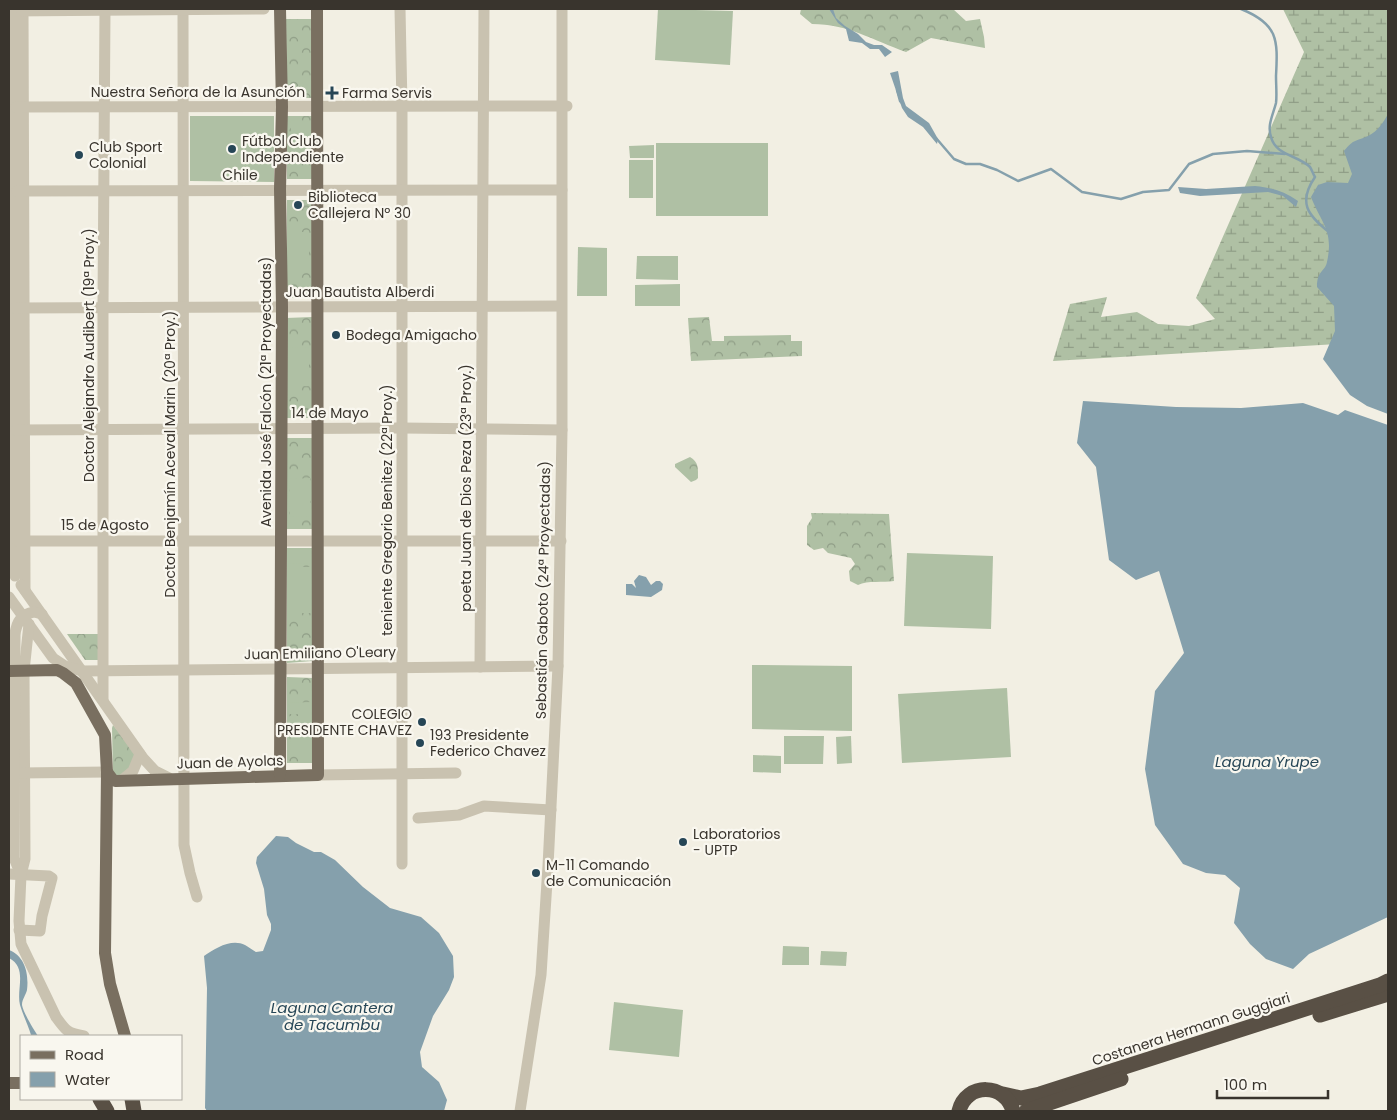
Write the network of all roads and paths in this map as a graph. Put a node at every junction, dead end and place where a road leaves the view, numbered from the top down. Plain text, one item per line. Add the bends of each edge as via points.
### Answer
1 (105, 9) edge
2 (183, 9) edge
3 (264, 9) edge
4 (280, 9) edge
5 (318, 9) edge
6 (400, 9) edge
7 (484, 9) edge
8 (562, 9) edge
9 (569, 9) edge
10 (17, 10) edge
11 (565, 22) junction
12 (402, 106) junction
13 (484, 106) junction
14 (564, 106) junction
15 (15, 107) edge
16 (105, 107) junction
17 (184, 107) junction
18 (282, 107) junction
19 (317, 107) junction
20 (562, 187) junction
21 (319, 189) junction
22 (402, 189) junction
23 (105, 190) junction
24 (184, 190) junction
25 (280, 190) junction
26 (483, 190) junction
27 (16, 191) edge
28 (482, 306) junction
29 (561, 306) junction
30 (184, 307) junction
31 (282, 307) junction
32 (319, 307) junction
33 (402, 307) junction
34 (16, 308) edge
35 (103, 308) junction
36 (318, 428) junction
37 (402, 428) junction
38 (482, 428) junction
39 (103, 429) junction
40 (184, 429) junction
41 (282, 429) junction
42 (16, 430) edge
43 (562, 430) junction
44 (104, 540) junction
45 (185, 540) junction
46 (281, 540) junction
47 (318, 540) junction
48 (402, 540) junction
49 (481, 540) junction
50 (561, 540) junction
51 (16, 541) edge
52 (12, 572) edge
53 (24, 590) junction
54 (9, 597) edge
55 (42, 614) junction
56 (26, 621) junction
57 (558, 666) junction
58 (480, 667) junction
59 (318, 668) junction
60 (402, 668) junction
61 (281, 669) junction
62 (104, 670) junction
63 (185, 670) junction
64 (16, 671) edge
65 (82, 671) junction
66 (104, 700) junction
67 (140, 754) junction
68 (16, 773) edge
69 (456, 773) dead end
70 (280, 775) junction
71 (318, 775) junction
72 (402, 775) junction
73 (115, 778) junction
74 (169, 778) junction
75 (185, 778) junction
76 (551, 810) junction
77 (418, 818) dead end
78 (402, 864) dead end
79 (9, 874) edge
80 (21, 875) junction
81 (197, 897) dead end
82 (20, 930) junction
83 (1388, 981) edge
84 (1388, 994) edge
85 (78, 1035) edge
86 (125, 1035) edge
87 (1003, 1094) junction
88 (101, 1100) edge
89 (107, 1111) edge
90 (520, 1111) edge
91 (959, 1111) edge
92 (1013, 1111) edge
93 (1026, 1111) edge

1 - 2 street
1 - 10 street
1 - 16 street, Doctor Alejandro Audibert (19ª Proy.)
2 - 3 street
2 - 17 street, Doctor Benjamín Aceval Marin (20ª Proy.)
4 - 18 main road, Avenida José Falcón (21ª Proyectadas)
5 - 19 main road
6 - 12 street, teniente Gregorio Benitez (22ª Proy.)
7 - 13 street, poeta Juan de Dios Peza (23ª Proy.)
8 - 11 street
9 - 11 street
10 - 15 street
11 - 14 street
12 - 13 street, Nuestra Señora de la Asunción
12 - 19 street, Nuestra Señora de la Asunción
12 - 22 street, teniente Gregorio Benitez (22ª Proy.)
13 - 14 street, Nuestra Señora de la Asunción
13 - 26 street, poeta Juan de Dios Peza (23ª Proy.)
14 - 20 street
15 - 16 street, Nuestra Señora de la Asunción
15 - 27 street
16 - 17 street, Nuestra Señora de la Asunción
16 - 23 street, Doctor Alejandro Audibert (19ª Proy.)
17 - 18 street, Nuestra Señora de la Asunción
17 - 24 street, Doctor Benjamín Aceval Marin (20ª Proy.)
18 - 19 street, Nuestra Señora de la Asunción
18 - 25 main road, Avenida José Falcón (21ª Proyectadas)
19 - 21 main road
20 - 26 street, Chile
20 - 29 street
21 - 22 street, Chile
21 - 25 street, Chile
21 - 32 main road
22 - 26 street, Chile
22 - 33 street, teniente Gregorio Benitez (22ª Proy.)
23 - 24 street, Chile
23 - 27 street, Chile
23 - 35 street, Doctor Alejandro Audibert (19ª Proy.)
24 - 25 street, Chile
24 - 30 street, Doctor Benjamín Aceval Marin (20ª Proy.)
25 - 31 main road, Avenida José Falcón (21ª Proyectadas)
26 - 28 street, poeta Juan de Dios Peza (23ª Proy.)
27 - 34 street
28 - 29 street, Juan Bautista Alberdi
28 - 33 street, Juan Bautista Alberdi
28 - 38 street, poeta Juan de Dios Peza (23ª Proy.)
29 - 43 street, Sebastián Gaboto (24ª Proyectadas)
30 - 31 street, Juan Bautista Alberdi
30 - 35 street, Juan Bautista Alberdi
30 - 40 street, Doctor Benjamín Aceval Marin (20ª Proy.)
31 - 32 street, Juan Bautista Alberdi
31 - 41 main road, Avenida José Falcón (21ª Proyectadas)
32 - 33 street, Juan Bautista Alberdi
32 - 36 main road
33 - 37 street, teniente Gregorio Benitez (22ª Proy.)
34 - 35 street, Juan Bautista Alberdi
34 - 42 street
35 - 39 street, Doctor Alejandro Audibert (19ª Proy.)
36 - 37 street, 14 de Mayo
36 - 41 street, 14 de Mayo
36 - 47 main road
37 - 38 street, 14 de Mayo
37 - 48 street, teniente Gregorio Benitez (22ª Proy.)
38 - 43 street, 14 de Mayo
38 - 49 street, poeta Juan de Dios Peza (23ª Proy.)
39 - 40 street, 14 de Mayo
39 - 42 street, 14 de Mayo
39 - 44 street, Doctor Alejandro Audibert (19ª Proy.)
40 - 41 street, 14 de Mayo
40 - 45 street, Doctor Benjamín Aceval Marin (20ª Proy.)
41 - 46 main road, Avenida José Falcón (21ª Proyectadas)
42 - 51 street
43 - 50 street, Sebastián Gaboto (24ª Proyectadas)
44 - 45 street, 15 de Agosto
44 - 51 street, 15 de Agosto
44 - 62 street, Doctor Alejandro Audibert (19ª Proy.)
45 - 46 street, 15 de Agosto
45 - 63 street, Doctor Benjamín Aceval Marin (20ª Proy.)
46 - 47 street, 15 de Agosto
46 - 61 main road, Avenida José Falcón (21ª Proyectadas)
47 - 48 street, 15 de Agosto
47 - 59 main road
48 - 49 street, 15 de Agosto
48 - 60 street, teniente Gregorio Benitez (22ª Proy.)
49 - 50 street, 15 de Agosto
49 - 58 street, poeta Juan de Dios Peza (23ª Proy.)
50 - 57 street, Sebastián Gaboto (24ª Proyectadas)
51 - 52 street
51 - 53 street
52 - 53 street
53 - 55 street
54 - 56 street
55 - 56 street via 34,612
55 - 65 street
56 - 64 street
56 - 65 street via 53,658
57 - 58 street, Juan Emiliano O'Leary
57 - 76 street, Sebastián Gaboto (24ª Proyectadas)
58 - 60 street, Juan Emiliano O'Leary
59 - 60 street, Juan Emiliano O'Leary
59 - 61 street, Juan Emiliano O'Leary
59 - 71 main road
60 - 72 street, teniente Gregorio Benitez (22ª Proy.)
61 - 63 street, Juan Emiliano O'Leary
61 - 70 main road, Avenida José Falcón (21ª Proyectadas)
62 - 63 street, Juan Emiliano O'Leary
62 - 65 street, Juan Emiliano O'Leary
62 - 66 street, Doctor Alejandro Audibert (19ª Proy.)
63 - 75 street, Doctor Benjamín Aceval Marin (20ª Proy.)
64 - 68 street
64 - 73 main road via 57,670 76,682 105,735
65 - 66 street
66 - 67 street
67 - 73 street via 133,771
67 - 74 street via 155,771
68 - 73 street, Juan de Ayolas
68 - 80 street via 14,858
69 - 72 street, Juan de Ayolas
70 - 71 main road, Juan de Ayolas
70 - 75 main road, Juan de Ayolas
71 - 72 street, Juan de Ayolas
72 - 78 street, teniente Gregorio Benitez (22ª Proy.)
73 - 74 main road, Juan de Ayolas
73 - 86 main road via 107,794 105,953
74 - 75 main road, Juan de Ayolas
75 - 81 street, Doctor Benjamín Aceval Marin (20ª Proy.) via 184,845
76 - 77 street via 484,806 459,815
76 - 90 street, Sebastián Gaboto (24ª Proyectadas) via 541,975
79 - 80 street
80 - 82 street
80 - 82 street via 52,878 39,932
82 - 85 street via 21,944 56,1017 71,1034
83 - 87 highway, Costanera Hermann Guggiari via 1040,1094 1021,1098
84 - 93 highway, Costanera Hermann Guggiari
87 - 91 highway, Costanera Hermann Guggiari via 995,1090 978,1090 964,1100
87 - 92 highway
88 - 89 highway

